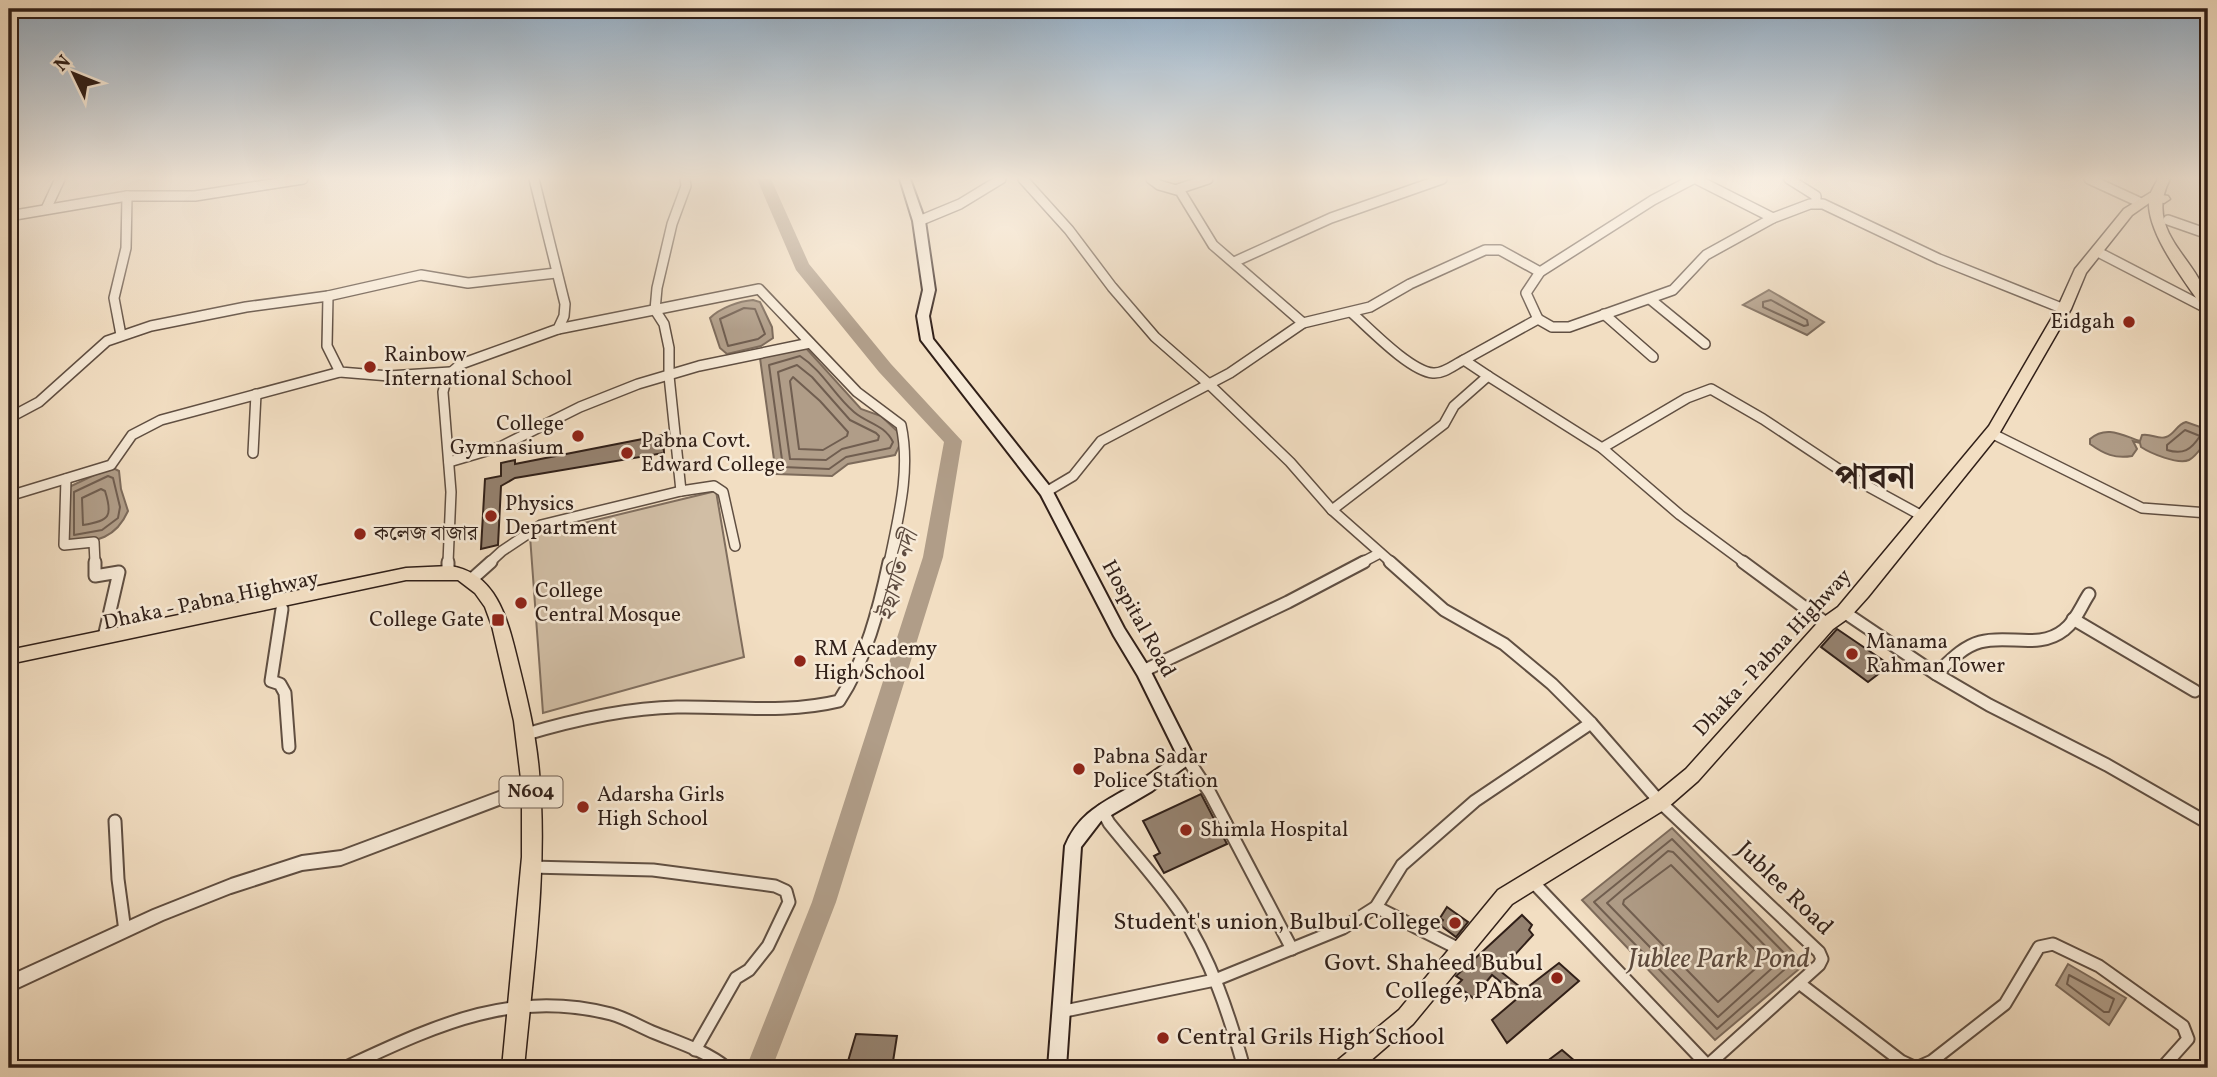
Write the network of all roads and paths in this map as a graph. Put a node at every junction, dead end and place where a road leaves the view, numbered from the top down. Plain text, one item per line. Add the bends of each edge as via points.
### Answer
1 (126, 229) edge
2 (549, 229) edge
3 (671, 229) edge
4 (920, 229) edge
5 (1068, 229) edge
6 (1203, 229) edge
7 (1306, 229) edge
8 (1607, 229) edge
9 (1758, 229) edge
10 (1875, 229) edge
11 (2119, 229) edge
12 (2163, 229) edge
13 (2172, 229) edge
14 (2096, 251) junction
15 (1234, 262) junction
16 (1540, 272) junction
17 (556, 273) junction
18 (2208, 289) edge
19 (328, 296) junction
20 (1650, 299) junction
21 (2208, 307) edge
22 (2064, 309) junction
23 (655, 310) junction
24 (1352, 313) junction
25 (1604, 314) junction
26 (1538, 319) junction
27 (1303, 323) junction
28 (558, 329) junction
29 (121, 335) junction
30 (810, 344) junction
31 (1705, 344) dead end
32 (1653, 357) dead end
33 (1464, 360) junction
34 (340, 372) junction
35 (450, 372) junction
36 (669, 376) junction
37 (1488, 376) junction
38 (1210, 385) junction
39 (256, 394) junction
40 (9, 418) edge
41 (1991, 433) junction
42 (1602, 448) junction
43 (253, 453) dead end
44 (449, 461) junction
45 (66, 479) junction
46 (681, 491) junction
47 (1046, 492) junction
48 (9, 496) edge
49 (1332, 510) junction
50 (2208, 513) edge
51 (1924, 517) junction
52 (735, 546) dead end
53 (1380, 553) junction
54 (447, 572) junction
55 (421, 575) junction
56 (472, 579) junction
57 (2089, 594) dead end
58 (282, 609) junction
59 (1844, 612) junction
60 (2073, 619) junction
61 (1827, 624) junction
62 (104, 637) junction
63 (9, 657) edge
64 (9, 667) edge
65 (1143, 671) junction
66 (1936, 674) junction
67 (2195, 691) dead end
68 (1591, 723) junction
69 (523, 735) junction
70 (289, 747) dead end
71 (1186, 757) junction
72 (531, 786) junction
73 (1660, 802) junction
74 (1102, 810) junction
75 (115, 821) dead end
76 (2208, 823) edge
77 (530, 867) junction
78 (1531, 880) junction
79 (1376, 907) junction
80 (124, 931) junction
81 (1292, 948) junction
82 (1461, 950) junction
83 (1215, 980) junction
84 (1799, 983) junction
85 (9, 984) edge
86 (518, 1005) junction
87 (1060, 1012) junction
88 (695, 1050) junction
89 (724, 1066) edge
90 (1352, 1067) edge
91 (1709, 1067) edge
92 (344, 1068) edge
93 (513, 1068) edge
94 (1057, 1068) edge
95 (1244, 1068) edge
96 (2162, 1068) edge

1 - 29 street via 114,298
2 - 17 street
3 - 23 street
4 - 47 main road, Hospital Road via 929,290 923,316 927,340
5 - 38 street, Jublee Road via 1155,337
6 - 15 street via 1213,245
7 - 15 street
8 - 16 street
9 - 20 street via 1706,255 1688,270 1680,285
10 - 22 street
11 - 14 main road, Dhaka - Pabna Highway
12 - 21 main road
13 - 18 main road
14 - 21 street
14 - 22 main road, Dhaka - Pabna Highway via 2080,272
15 - 27 street
16 - 24 street via 1500,250 1485,250
16 - 26 street via 1526,293
17 - 19 street via 468,283 421,275
17 - 28 street via 565,304
19 - 29 street via 200,315
19 - 34 street via 324,339
20 - 25 street
20 - 31 street
22 - 41 main road, Dhaka - Pabna Highway
23 - 28 street
23 - 30 street via 759,289
23 - 36 street via 664,324
24 - 27 street
24 - 33 street via 1387,345 1428,371 1437,372
25 - 26 street via 1558,329
25 - 32 street
26 - 33 street
27 - 38 street
28 - 35 street
29 - 40 street via 99,346 39,402
30 - 36 street
30 - 69 street via 905,431 904,476 893,544 868,641 845,696 830,704 801,706 626,710 590,715
33 - 37 street
34 - 35 street via 389,376
34 - 39 street
35 - 44 street via 443,392
36 - 44 street via 580,407 500,447
36 - 46 street
37 - 42 street
37 - 49 street via 1454,406 1444,424
38 - 47 street via 1101,441 1072,478
38 - 49 street, Jublee Road
39 - 43 street
39 - 45 street via 161,420 132,435 111,465
41 - 50 street via 2142,508
41 - 51 main road, Dhaka - Pabna Highway
42 - 51 street via 1687,398 1711,389
42 - 61 street via 1680,515
44 - 54 street
45 - 48 street
45 - 62 street via 64,545 94,542 95,576 119,572
46 - 52 street via 714,486 723,492
46 - 56 street via 541,524
47 - 65 main road, Hospital Road
49 - 53 street, Jublee Road
51 - 59 main road, Dhaka - Pabna Highway
53 - 65 street
53 - 68 street, Jublee Road via 1444,610 1504,644
54 - 55 main road, Dhaka - Pabna Highway
54 - 56 main road, Dhaka - Pabna Highway
55 - 58 main road, Dhaka - Pabna Highway via 404,583
55 - 62 main road, Dhaka - Pabna Highway via 406,574
56 - 69 main road, N604 via 484,591 498,620
57 - 60 street
58 - 64 main road, Dhaka - Pabna Highway
58 - 70 street via 271,681 285,693
59 - 61 main road, Dhaka - Pabna Highway
59 - 66 street
60 - 66 street via 2048,640 1979,642
60 - 67 street
61 - 73 main road, Dhaka - Pabna Highway via 1692,775
62 - 63 main road, Dhaka - Pabna Highway
65 - 71 main road, Hospital Road
66 - 76 street
68 - 73 street, Jublee Road
68 - 79 street via 1451,821 1402,865
69 - 72 main road, N604
71 - 74 main road
71 - 81 street via 1210,793
72 - 77 main road, N604
72 - 80 street via 341,858 267,872
73 - 78 main road, Dhaka - Pabna Highway
73 - 84 street, Jublee Road via 1819,951 1819,965
74 - 83 street via 1169,896
74 - 87 main road via 1083,825 1073,846
75 - 80 street
77 - 86 main road, N604
77 - 88 street via 696,874 786,891 789,902 768,946 749,970 736,978
78 - 82 main road, Dhaka - Pabna Highway via 1505,897
78 - 91 street
79 - 81 street via 1343,928
79 - 82 street
80 - 85 street
81 - 83 street
82 - 90 main road, Dhaka - Pabna Highway via 1406,1017
83 - 87 street
83 - 95 street
84 - 91 street, Jublee Road
84 - 96 street via 1916,1068 1932,1061 2005,1004 2039,947 2053,944 2099,966 2183,1026 2188,1039
86 - 88 street via 572,1006 613,1015
86 - 92 street via 450,1021
86 - 93 main road, N604
87 - 94 main road
88 - 89 street

